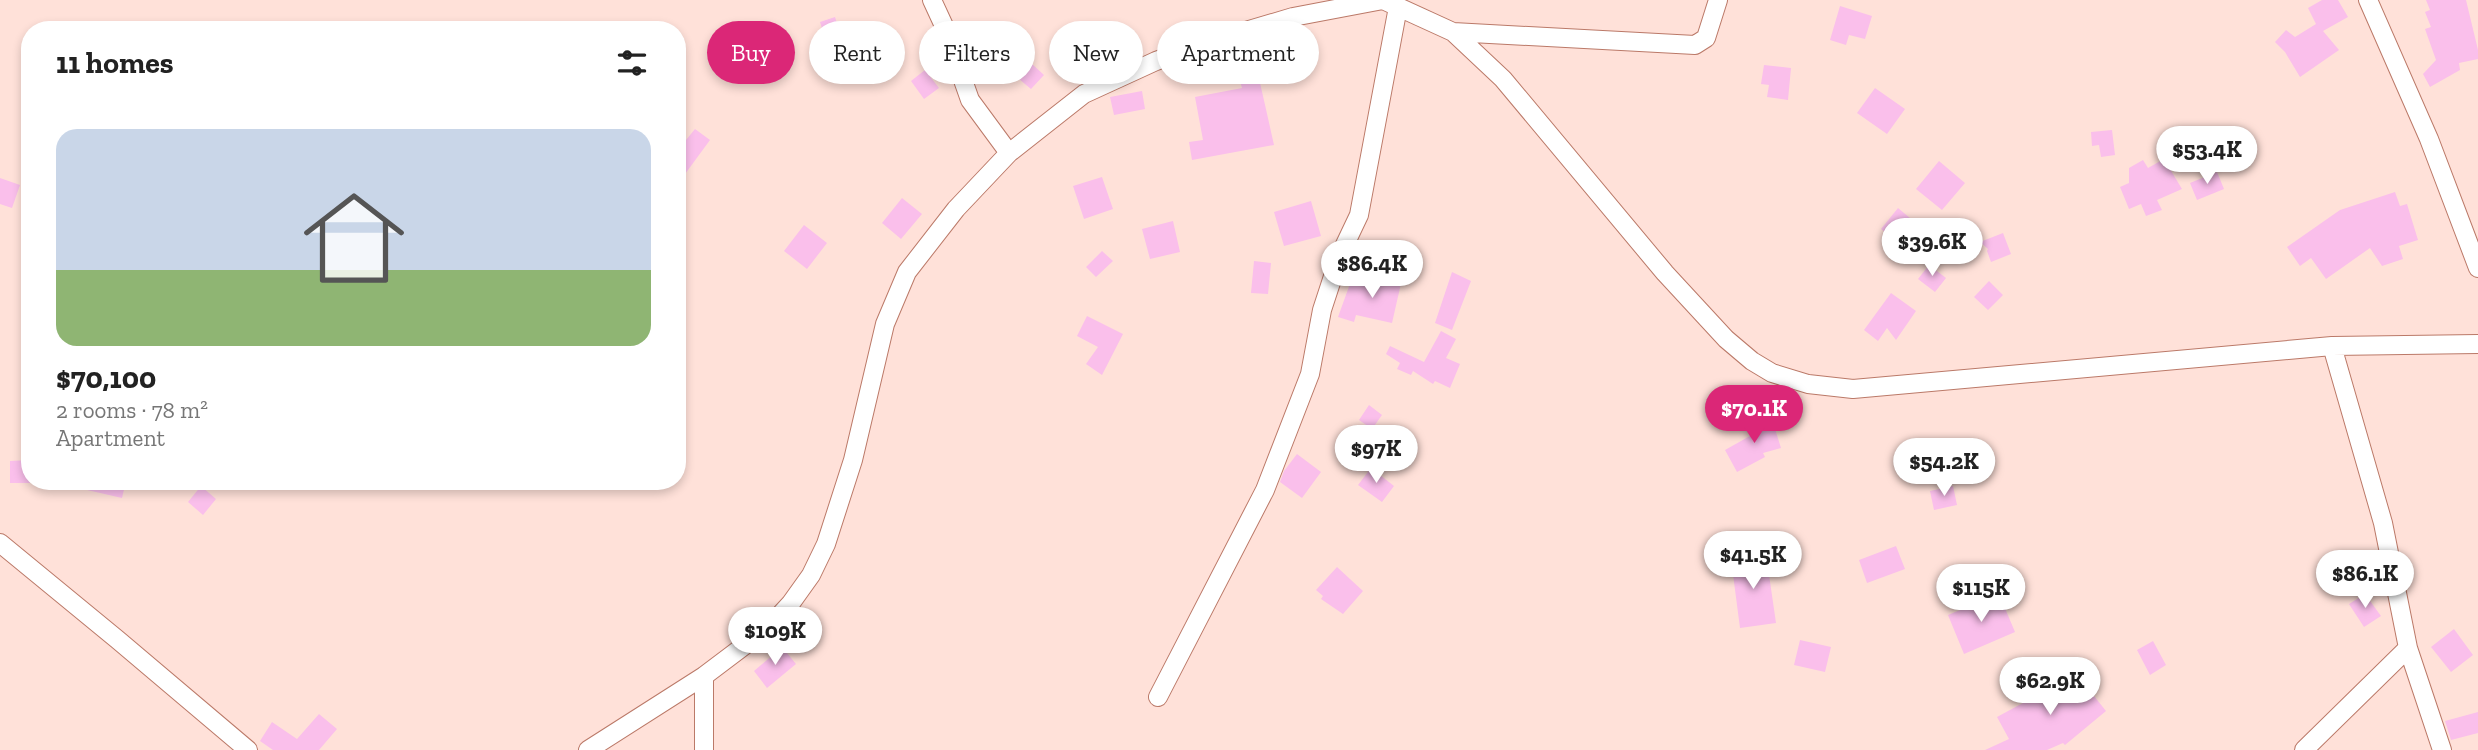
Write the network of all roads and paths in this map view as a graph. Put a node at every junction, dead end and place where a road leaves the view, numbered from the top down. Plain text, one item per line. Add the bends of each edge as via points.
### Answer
1 (932, 0) edge
2 (1718, 0) edge
3 (2368, 0) edge
4 (1388, 3) edge
5 (1454, 32) junction
6 (1009, 153) junction
7 (2478, 268) edge
8 (2478, 344) edge
9 (2332, 346) junction
10 (0, 543) edge
11 (2408, 648) junction
12 (704, 676) junction
13 (1158, 697) dead end
14 (248, 750) edge
15 (587, 750) edge
16 (704, 750) edge
17 (2304, 750) edge
18 (2442, 750) edge

1 - 6 street via 970,100
2 - 5 street via 1706,38 1695,45
3 - 7 street via 2429,139
4 - 5 street
4 - 6 street via 1293,17 1156,61 1084,94
4 - 13 street via 1359,215 1322,310 1310,374 1265,489
5 - 9 street via 1503,79 1726,339 1772,373 1808,384 1853,389
6 - 12 street via 956,209 907,272 885,324 853,460 811,576 769,627
8 - 9 street
9 - 11 street via 2383,523
10 - 14 street
11 - 17 street
11 - 18 street
12 - 15 street
12 - 16 street

